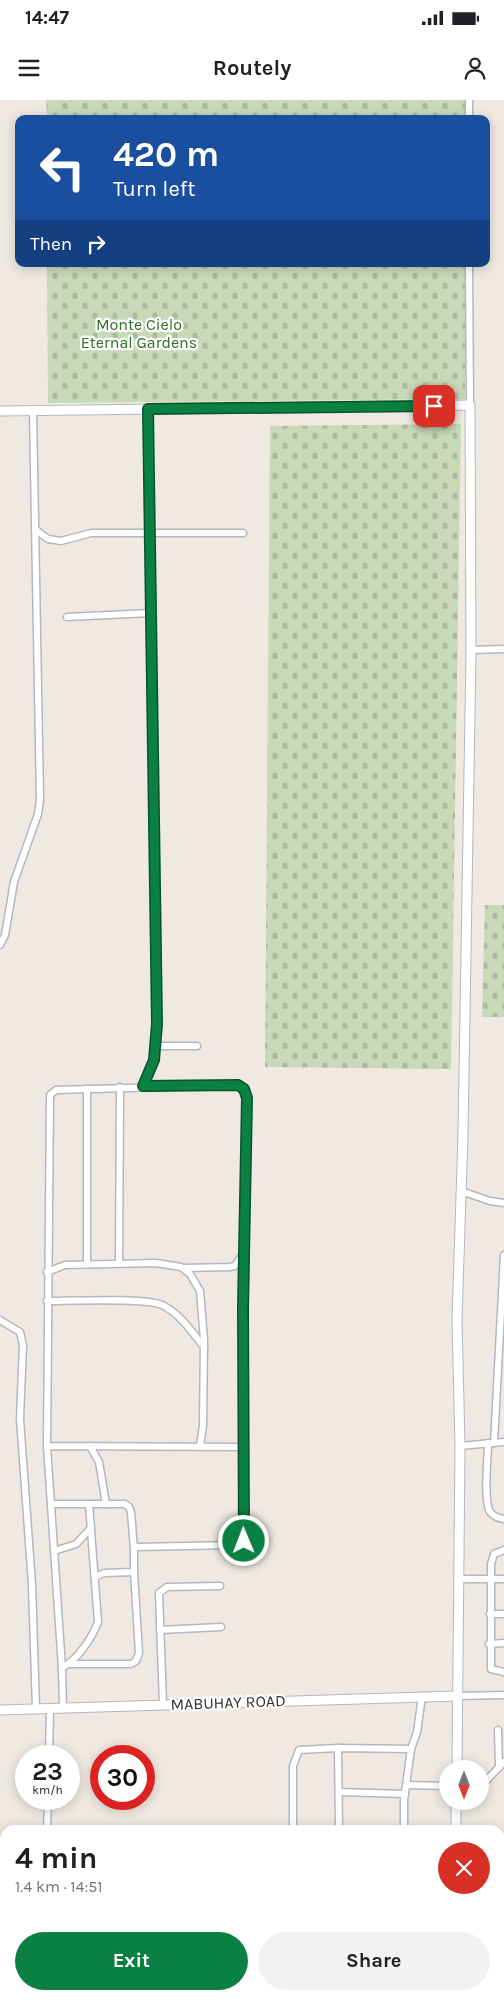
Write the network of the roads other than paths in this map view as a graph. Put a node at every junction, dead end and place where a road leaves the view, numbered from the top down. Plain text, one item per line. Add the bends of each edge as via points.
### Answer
1 (469, 100) edge
2 (469, 115) edge
3 (469, 267) edge
4 (470, 405) junction
5 (148, 409) junction
6 (0, 411) edge
7 (33, 411) junction
8 (36, 530) junction
9 (150, 532) junction
10 (243, 533) dead end
11 (150, 614) junction
12 (67, 617) dead end
13 (471, 650) junction
14 (504, 650) edge
15 (0, 945) edge
16 (156, 1046) junction
17 (197, 1046) dead end
18 (143, 1086) junction
19 (120, 1087) junction
20 (87, 1089) junction
21 (461, 1191) junction
22 (504, 1203) edge
23 (244, 1252) junction
24 (504, 1255) edge
25 (87, 1264) junction
26 (119, 1264) junction
27 (183, 1268) junction
28 (47, 1272) junction
29 (503, 1288) edge
30 (47, 1301) junction
31 (0, 1320) edge
32 (502, 1320) edge
33 (204, 1347) junction
34 (501, 1351) edge
35 (501, 1384) edge
36 (504, 1411) edge
37 (495, 1412) junction
38 (504, 1442) edge
39 (491, 1443) junction
40 (47, 1446) junction
41 (90, 1446) junction
42 (200, 1446) junction
43 (243, 1446) junction
44 (460, 1446) junction
45 (51, 1504) junction
46 (89, 1504) junction
47 (106, 1504) junction
48 (504, 1519) edge
49 (91, 1528) junction
50 (134, 1550) junction
51 (504, 1550) edge
52 (54, 1551) junction
53 (134, 1572) junction
54 (95, 1577) junction
55 (458, 1579) junction
56 (490, 1579) junction
57 (504, 1579) edge
58 (220, 1586) dead end
59 (490, 1614) junction
60 (504, 1614) edge
61 (221, 1627) dead end
62 (160, 1630) junction
63 (504, 1643) edge
64 (489, 1644) junction
65 (69, 1664) junction
66 (62, 1668) junction
67 (504, 1672) edge
68 (504, 1695) edge
69 (422, 1696) junction
70 (457, 1696) junction
71 (163, 1704) junction
72 (63, 1708) junction
73 (36, 1709) junction
74 (50, 1709) junction
75 (0, 1710) edge
76 (498, 1730) dead end
77 (49, 1745) edge
78 (338, 1748) junction
79 (410, 1749) junction
80 (457, 1760) edge
81 (501, 1765) edge
82 (489, 1778) edge
83 (407, 1785) junction
84 (439, 1786) edge
85 (339, 1792) junction
86 (405, 1794) junction
87 (48, 1810) edge
88 (456, 1810) edge
89 (47, 1825) edge
90 (293, 1825) edge
91 (339, 1825) edge
92 (404, 1825) edge
93 (456, 1825) edge

1 - 2 street
3 - 4 street
4 - 5 street
4 - 13 street
5 - 7 street
5 - 9 street
6 - 7 street
7 - 8 street
8 - 9 street via 48,539 61,540 91,533
8 - 15 street via 40,800 19,865 5,935
9 - 10 street
9 - 11 street
11 - 12 street
11 - 16 street
13 - 14 street
13 - 21 street
16 - 17 street
16 - 18 street
18 - 19 street
18 - 23 street via 232,1085 244,1089 247,1098
19 - 20 street
19 - 26 street
20 - 25 street
20 - 28 street via 56,1090 50,1095
21 - 22 street
21 - 44 street via 457,1320
23 - 27 street via 234,1266
23 - 43 street
24 - 29 street
25 - 26 street
25 - 28 street via 65,1265
26 - 27 street via 164,1264
27 - 33 street via 200,1291
28 - 30 street
29 - 32 street
30 - 33 street via 162,1304 176,1314
30 - 40 street
31 - 73 street via 20,1332 23,1345 20,1419 32,1584
32 - 34 street
33 - 42 street
34 - 35 street
35 - 37 street
36 - 37 street
37 - 39 street
38 - 39 street
39 - 44 street
39 - 48 street via 488,1504 493,1514
40 - 41 street
40 - 45 street
41 - 42 street
41 - 47 street via 99,1462
42 - 43 street
43 - 50 street via 244,1541 235,1544 141,1546
44 - 55 street
45 - 46 street
45 - 52 street
46 - 47 street
46 - 49 street
47 - 50 street via 129,1507
49 - 52 street via 76,1544
49 - 54 street
50 - 53 street
51 - 56 street via 494,1554
52 - 66 street
53 - 54 street via 104,1573
53 - 65 street via 139,1653 136,1661 131,1664
54 - 65 street via 98,1622 91,1637
55 - 56 street
55 - 70 street
56 - 57 street
56 - 59 street
58 - 62 street via 166,1587 158,1600
59 - 60 street
59 - 64 street
61 - 62 street
62 - 71 street
63 - 64 street
64 - 67 street via 491,1669
65 - 66 street
66 - 72 street
68 - 70 street
69 - 70 street, MABUHAY ROAD
69 - 71 street, MABUHAY ROAD
69 - 79 street via 417,1732
70 - 80 street
71 - 72 street, MABUHAY ROAD
72 - 74 street, MABUHAY ROAD
73 - 74 street, MABUHAY ROAD
73 - 75 street, MABUHAY ROAD
74 - 77 street
76 - 81 street
78 - 79 street
78 - 85 street
78 - 90 street via 304,1748 296,1754
79 - 83 street
81 - 82 street
83 - 84 street
83 - 86 street
85 - 86 street
85 - 91 street
86 - 92 street
87 - 89 street
88 - 93 street

